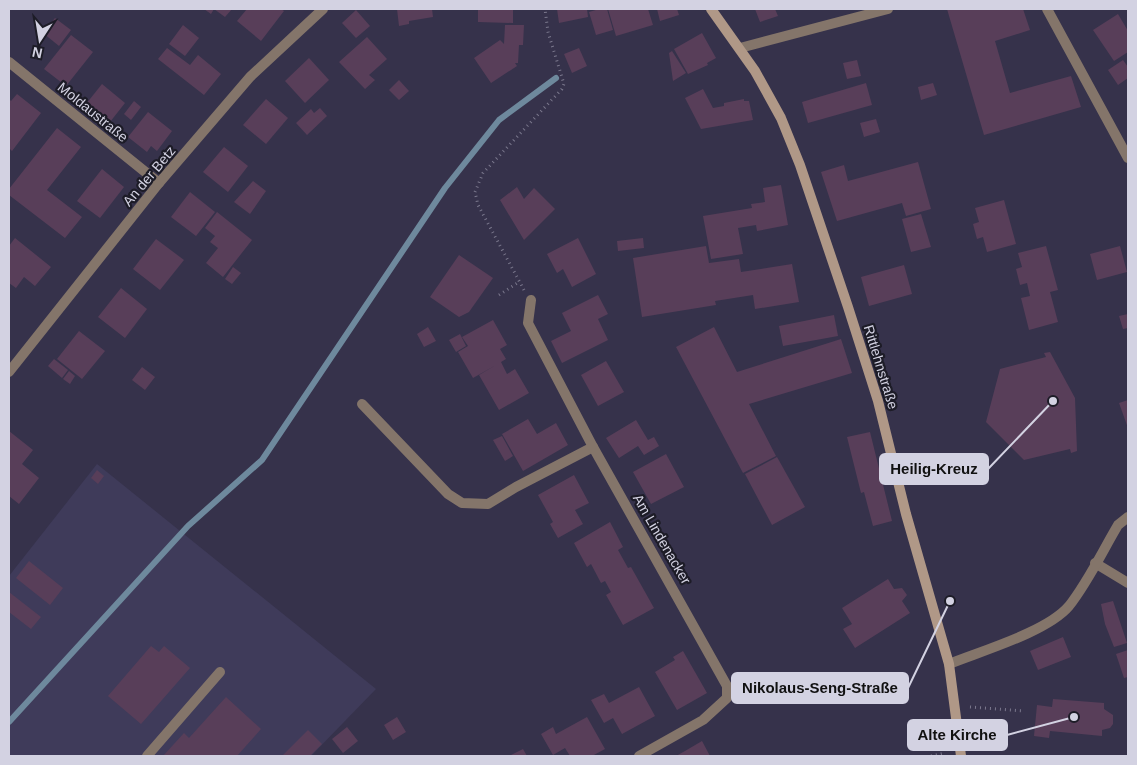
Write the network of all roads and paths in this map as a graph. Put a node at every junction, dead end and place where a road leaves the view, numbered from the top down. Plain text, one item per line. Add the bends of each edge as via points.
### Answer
1 (323, 9) edge
2 (545, 9) edge
3 (711, 9) edge
4 (888, 9) edge
5 (1047, 9) edge
6 (740, 48) junction
7 (9, 62) edge
8 (1128, 158) edge
9 (159, 183) junction
10 (499, 295) dead end
11 (531, 300) dead end
12 (9, 372) edge
13 (362, 404) dead end
14 (594, 447) junction
15 (1128, 517) edge
16 (1095, 564) junction
17 (1128, 583) edge
18 (949, 664) junction
19 (220, 672) dead end
20 (970, 707) dead end
21 (1024, 711) dead end
22 (948, 752) dead end
23 (147, 756) edge
24 (639, 756) edge
25 (931, 756) edge
26 (960, 756) edge

1 - 9 street, An der Betz via 250,77
2 - 10 path via 548,32 564,84 486,168 475,192 478,205 519,282
3 - 6 street, Rittlehnstraße
4 - 6 street
5 - 8 street
6 - 18 street, Rittlehnstraße via 781,118 800,165 878,401
7 - 9 street, Moldaustraße
9 - 12 street, An der Betz
11 - 14 street, Am Lindenacker via 528,323
13 - 14 street via 448,494 462,503 488,504
14 - 24 street, Am Lindenacker via 728,686 726,698 702,720
15 - 16 street via 1118,525
16 - 17 street
16 - 18 street via 1068,607 1055,619
18 - 26 street, Rittlehnstraße
19 - 23 street
20 - 21 path
22 - 25 path

